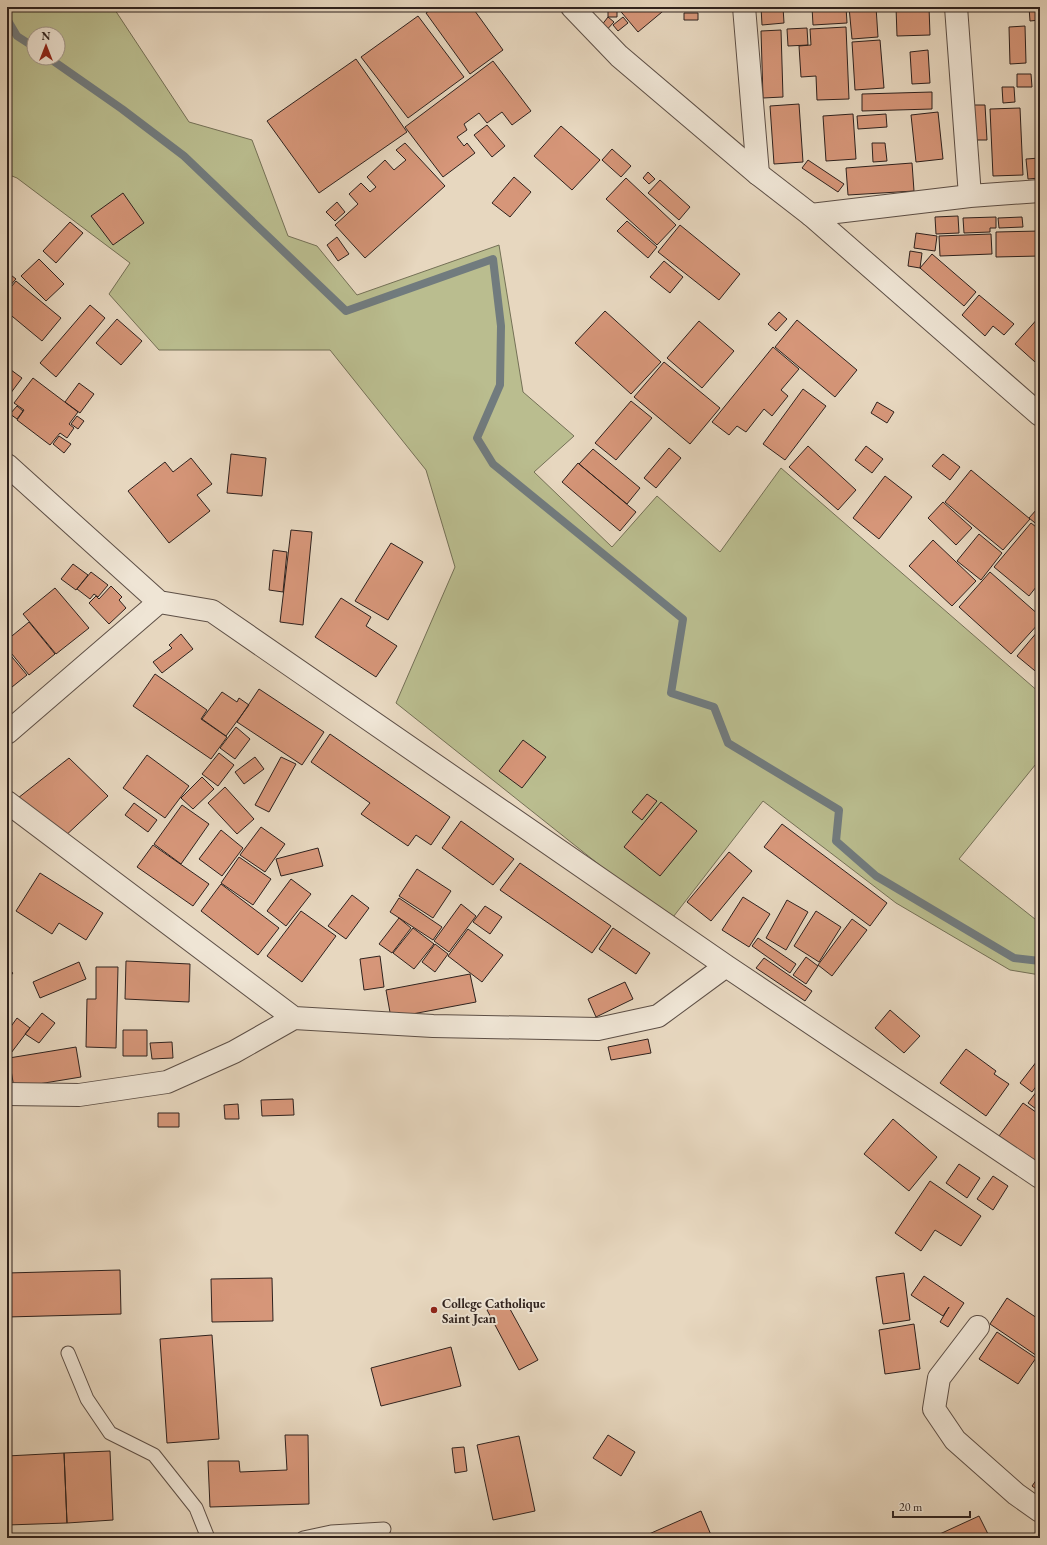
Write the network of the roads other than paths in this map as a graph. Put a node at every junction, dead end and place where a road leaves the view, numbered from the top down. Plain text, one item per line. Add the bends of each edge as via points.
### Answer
1 (572, 7) edge
2 (744, 7) edge
3 (956, 7) edge
4 (758, 174) junction
5 (1040, 190) edge
6 (970, 196) junction
7 (811, 215) junction
8 (1040, 415) edge
9 (7, 465) edge
10 (159, 602) junction
11 (7, 733) edge
12 (7, 802) edge
13 (726, 966) junction
14 (294, 1018) junction
15 (7, 1094) edge
16 (1040, 1177) edge
17 (978, 1327) dead end
18 (68, 1353) dead end
19 (1040, 1511) edge
20 (384, 1529) dead end
21 (208, 1538) edge
22 (303, 1538) edge

1 - 4 street via 619,56
2 - 4 street
3 - 6 street
4 - 7 street
5 - 6 street
6 - 7 street
7 - 8 street
9 - 10 street
10 - 11 street
10 - 13 street via 212,611
12 - 14 street
13 - 14 street via 658,1016 598,1028 433,1026
13 - 16 street
14 - 15 street via 234,1052 167,1082 79,1095
17 - 19 street via 939,1378 934,1409 955,1440 1016,1494
18 - 21 lane via 87,1399 110,1433 154,1455 196,1508
20 - 22 lane via 331,1532

